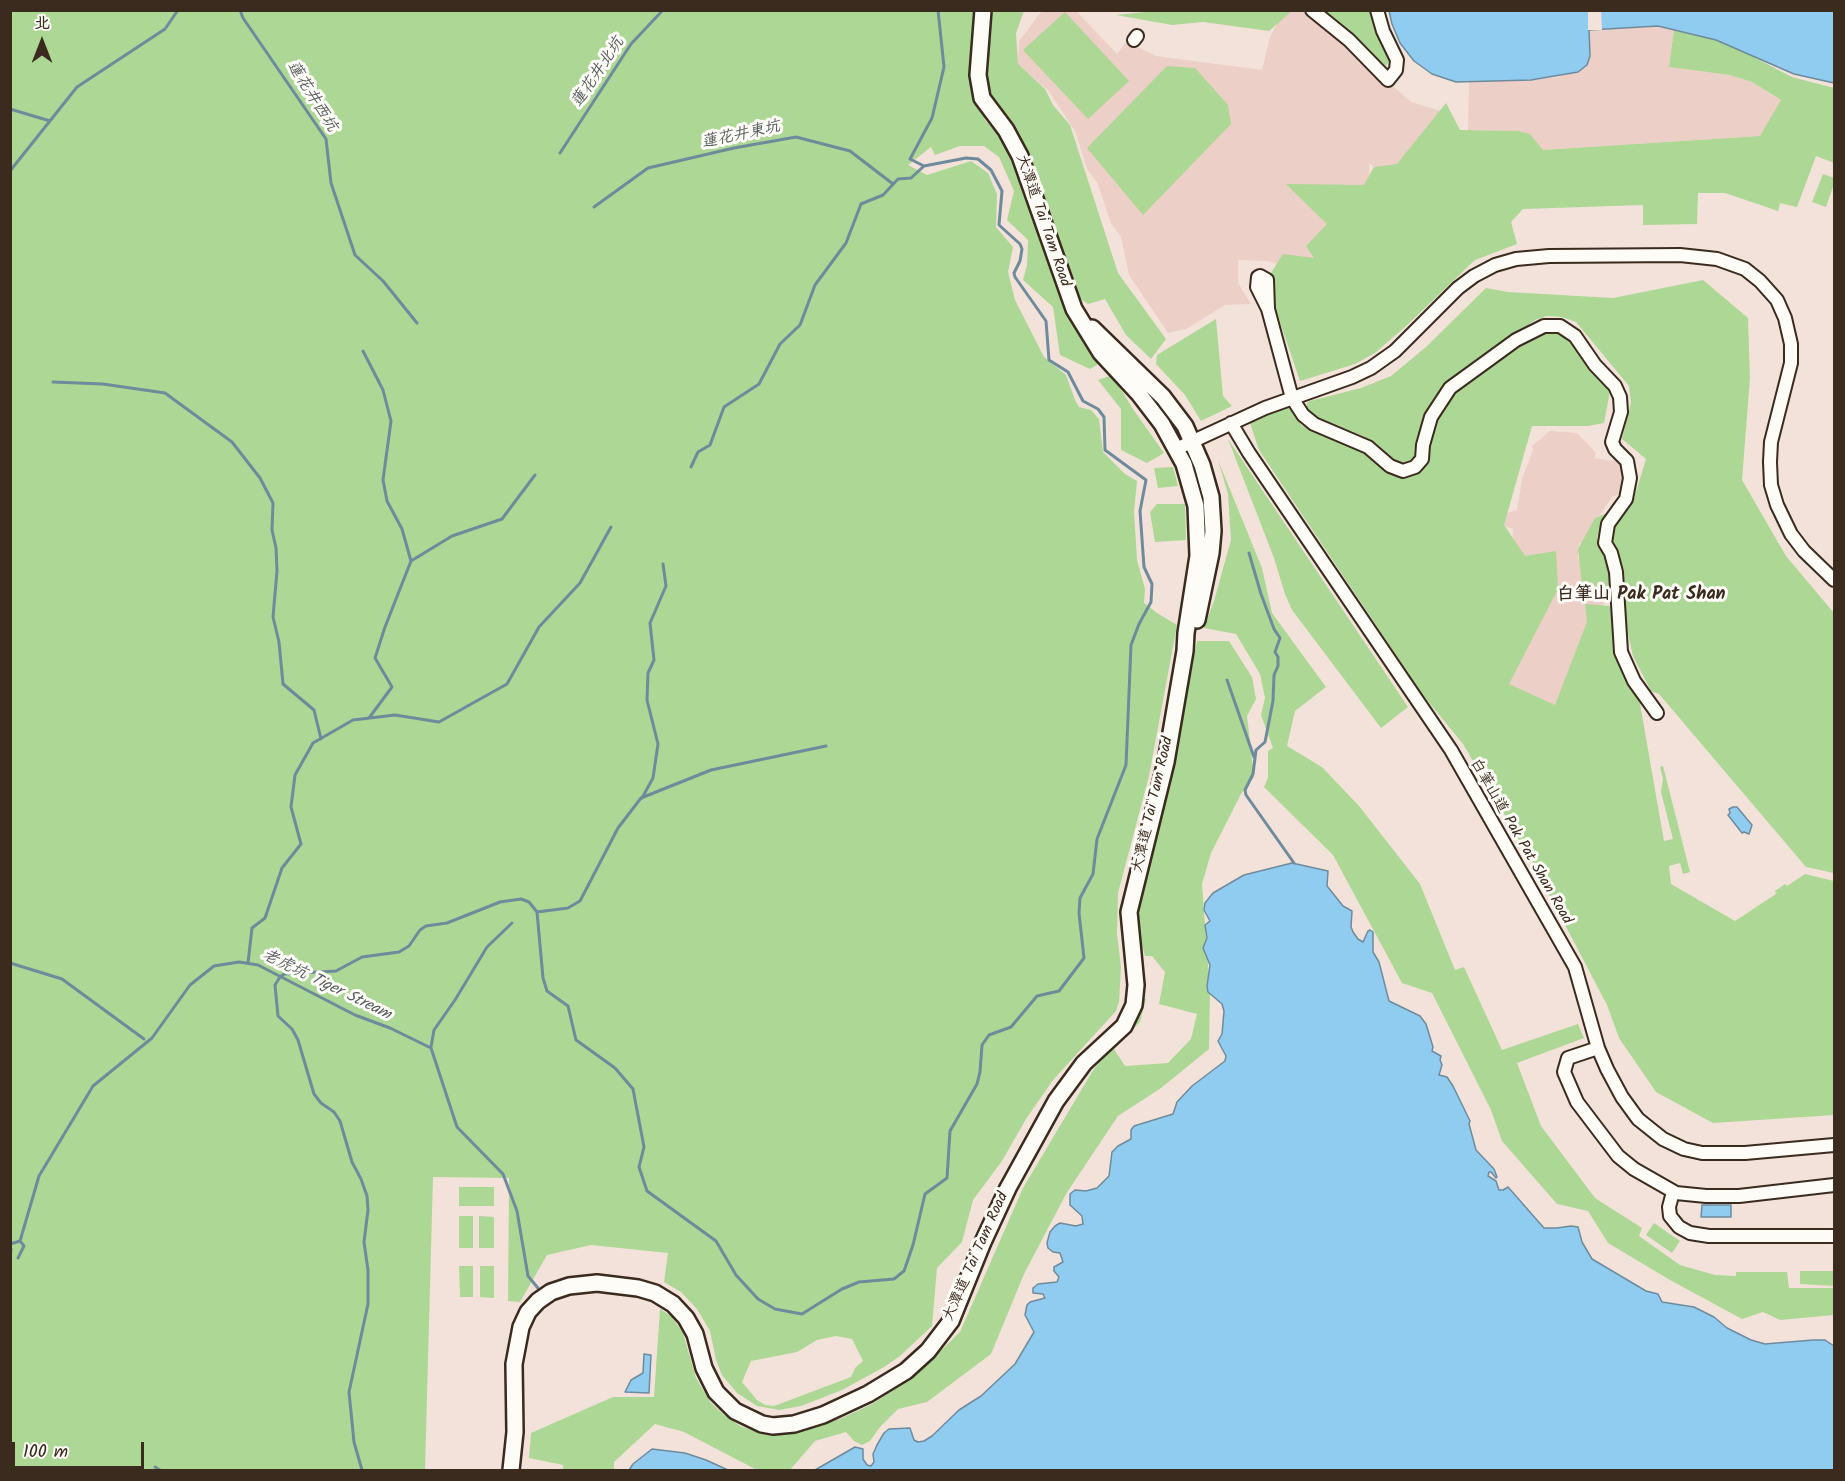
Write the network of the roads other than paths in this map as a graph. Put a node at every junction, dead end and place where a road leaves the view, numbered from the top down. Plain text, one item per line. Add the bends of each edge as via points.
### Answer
1 (983, 10) edge
2 (1312, 10) edge
3 (1377, 10) edge
4 (1070, 300) junction
5 (1268, 309) dead end
6 (1298, 396) junction
7 (1231, 423) junction
8 (1192, 441) junction
9 (1176, 449) junction
10 (1832, 573) edge
11 (1185, 651) junction
12 (1658, 713) dead end
13 (1598, 1048) junction
14 (1834, 1145) edge
15 (1834, 1185) edge
16 (1673, 1192) junction
17 (1834, 1236) edge
18 (512, 1470) edge

1 - 4 main road, 大潭道 Tai Tam Road via 980,93 1020,156
2 - 3 street via 1349,39 1389,80 1397,60
4 - 8 main road, 大潭道 Tai Tam Road via 1091,327 1163,397
4 - 9 main road, 大潭道 Tai Tam Road via 1095,345 1147,403
5 - 6 street
6 - 7 street
6 - 10 street via 1363,372 1395,351 1466,282 1506,261 1549,256 1680,255 1737,265 1772,293 1781,307 1791,344 1791,363 1771,442 1772,485 1777,506 1804,551
6 - 12 street via 1298,410 1307,420 1358,441 1394,469 1407,471 1422,459 1431,417 1450,388 1536,330 1554,325 1573,334 1620,397 1621,412 1612,442 1627,460 1629,484 1624,503 1608,524 1605,540 1617,572 1621,652 1634,681
7 - 8 street
7 - 13 street, 白筆山道 Pak Pat Shan Road via 1451,750 1575,967
8 - 9 street
8 - 11 main road, 大潭道 Tai Tam Road via 1208,486 1213,531 1202,602
9 - 11 main road, 大潭道 Tai Tam Road via 1193,491 1198,524
11 - 18 main road, 大潭道 Tai Tam Road via 1167,762 1130,906 1136,992 1132,1011 1120,1029 1084,1063 1056,1101 1008,1188 955,1312 935,1343 896,1377 850,1403 803,1422 768,1425 740,1414 719,1396 706,1373 695,1334 669,1301 643,1289 603,1284 562,1288 534,1305 519,1334 514,1364
13 - 14 street, 白筆山道 Pak Pat Shan Road via 1633,1112 1656,1135 1676,1146 1721,1154
13 - 16 street via 1568,1058 1564,1072 1577,1102 1618,1156
15 - 16 street via 1739,1196
16 - 17 street via 1670,1216 1690,1233

